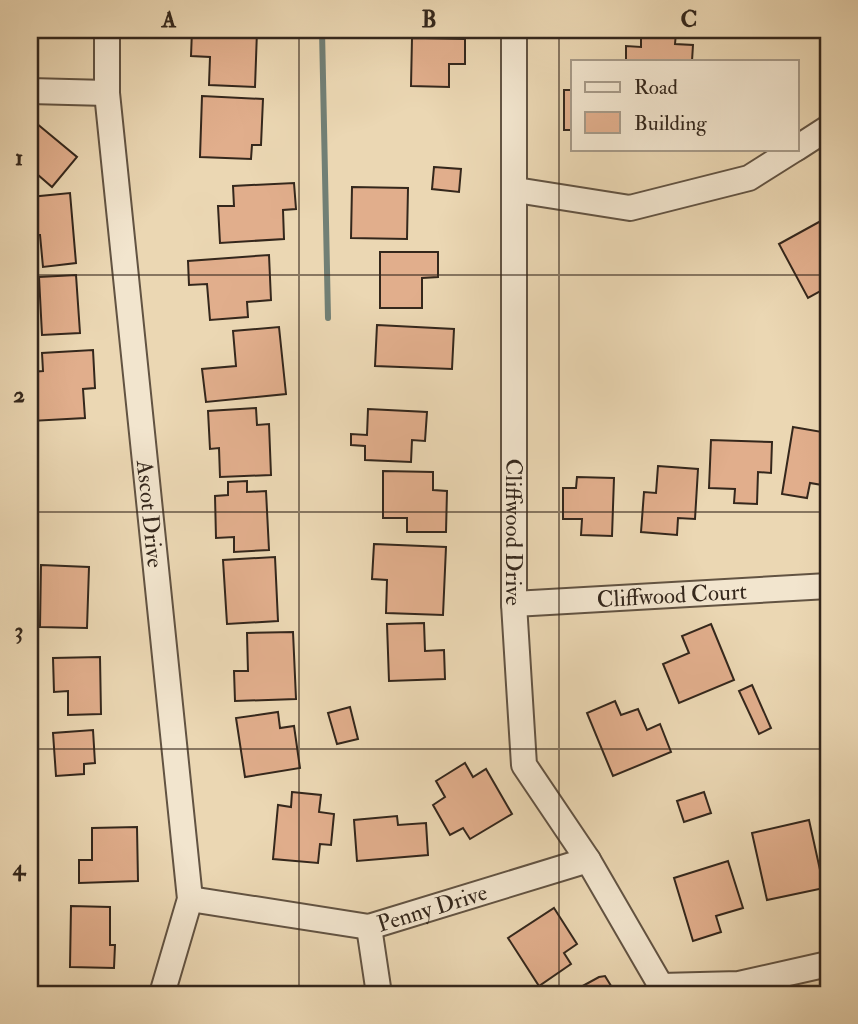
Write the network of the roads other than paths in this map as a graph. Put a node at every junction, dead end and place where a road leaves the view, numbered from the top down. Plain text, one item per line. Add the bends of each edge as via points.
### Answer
1 (107, 30) edge
2 (514, 30) edge
3 (30, 90) edge
4 (107, 93) junction
5 (828, 128) edge
6 (798, 147) edge
7 (793, 150) edge
8 (516, 190) junction
9 (828, 586) edge
10 (514, 604) junction
11 (588, 860) junction
12 (190, 900) junction
13 (369, 927) junction
14 (828, 964) edge
15 (662, 990) edge
16 (162, 994) edge
17 (379, 994) edge

1 - 4 street, Ascot Drive
2 - 8 street, Cliffwood Drive
3 - 4 street
4 - 12 street, Ascot Drive
5 - 6 street
7 - 8 street via 749,178 630,208
8 - 10 street, Cliffwood Drive
9 - 10 street, Cliffwood Court
10 - 11 street, Cliffwood Drive via 524,765
11 - 13 street, Penny Drive
11 - 15 street, Cliffwood Drive
12 - 13 street, Penny Drive
12 - 16 street, Ascot Drive
13 - 17 street
14 - 15 street via 739,984

